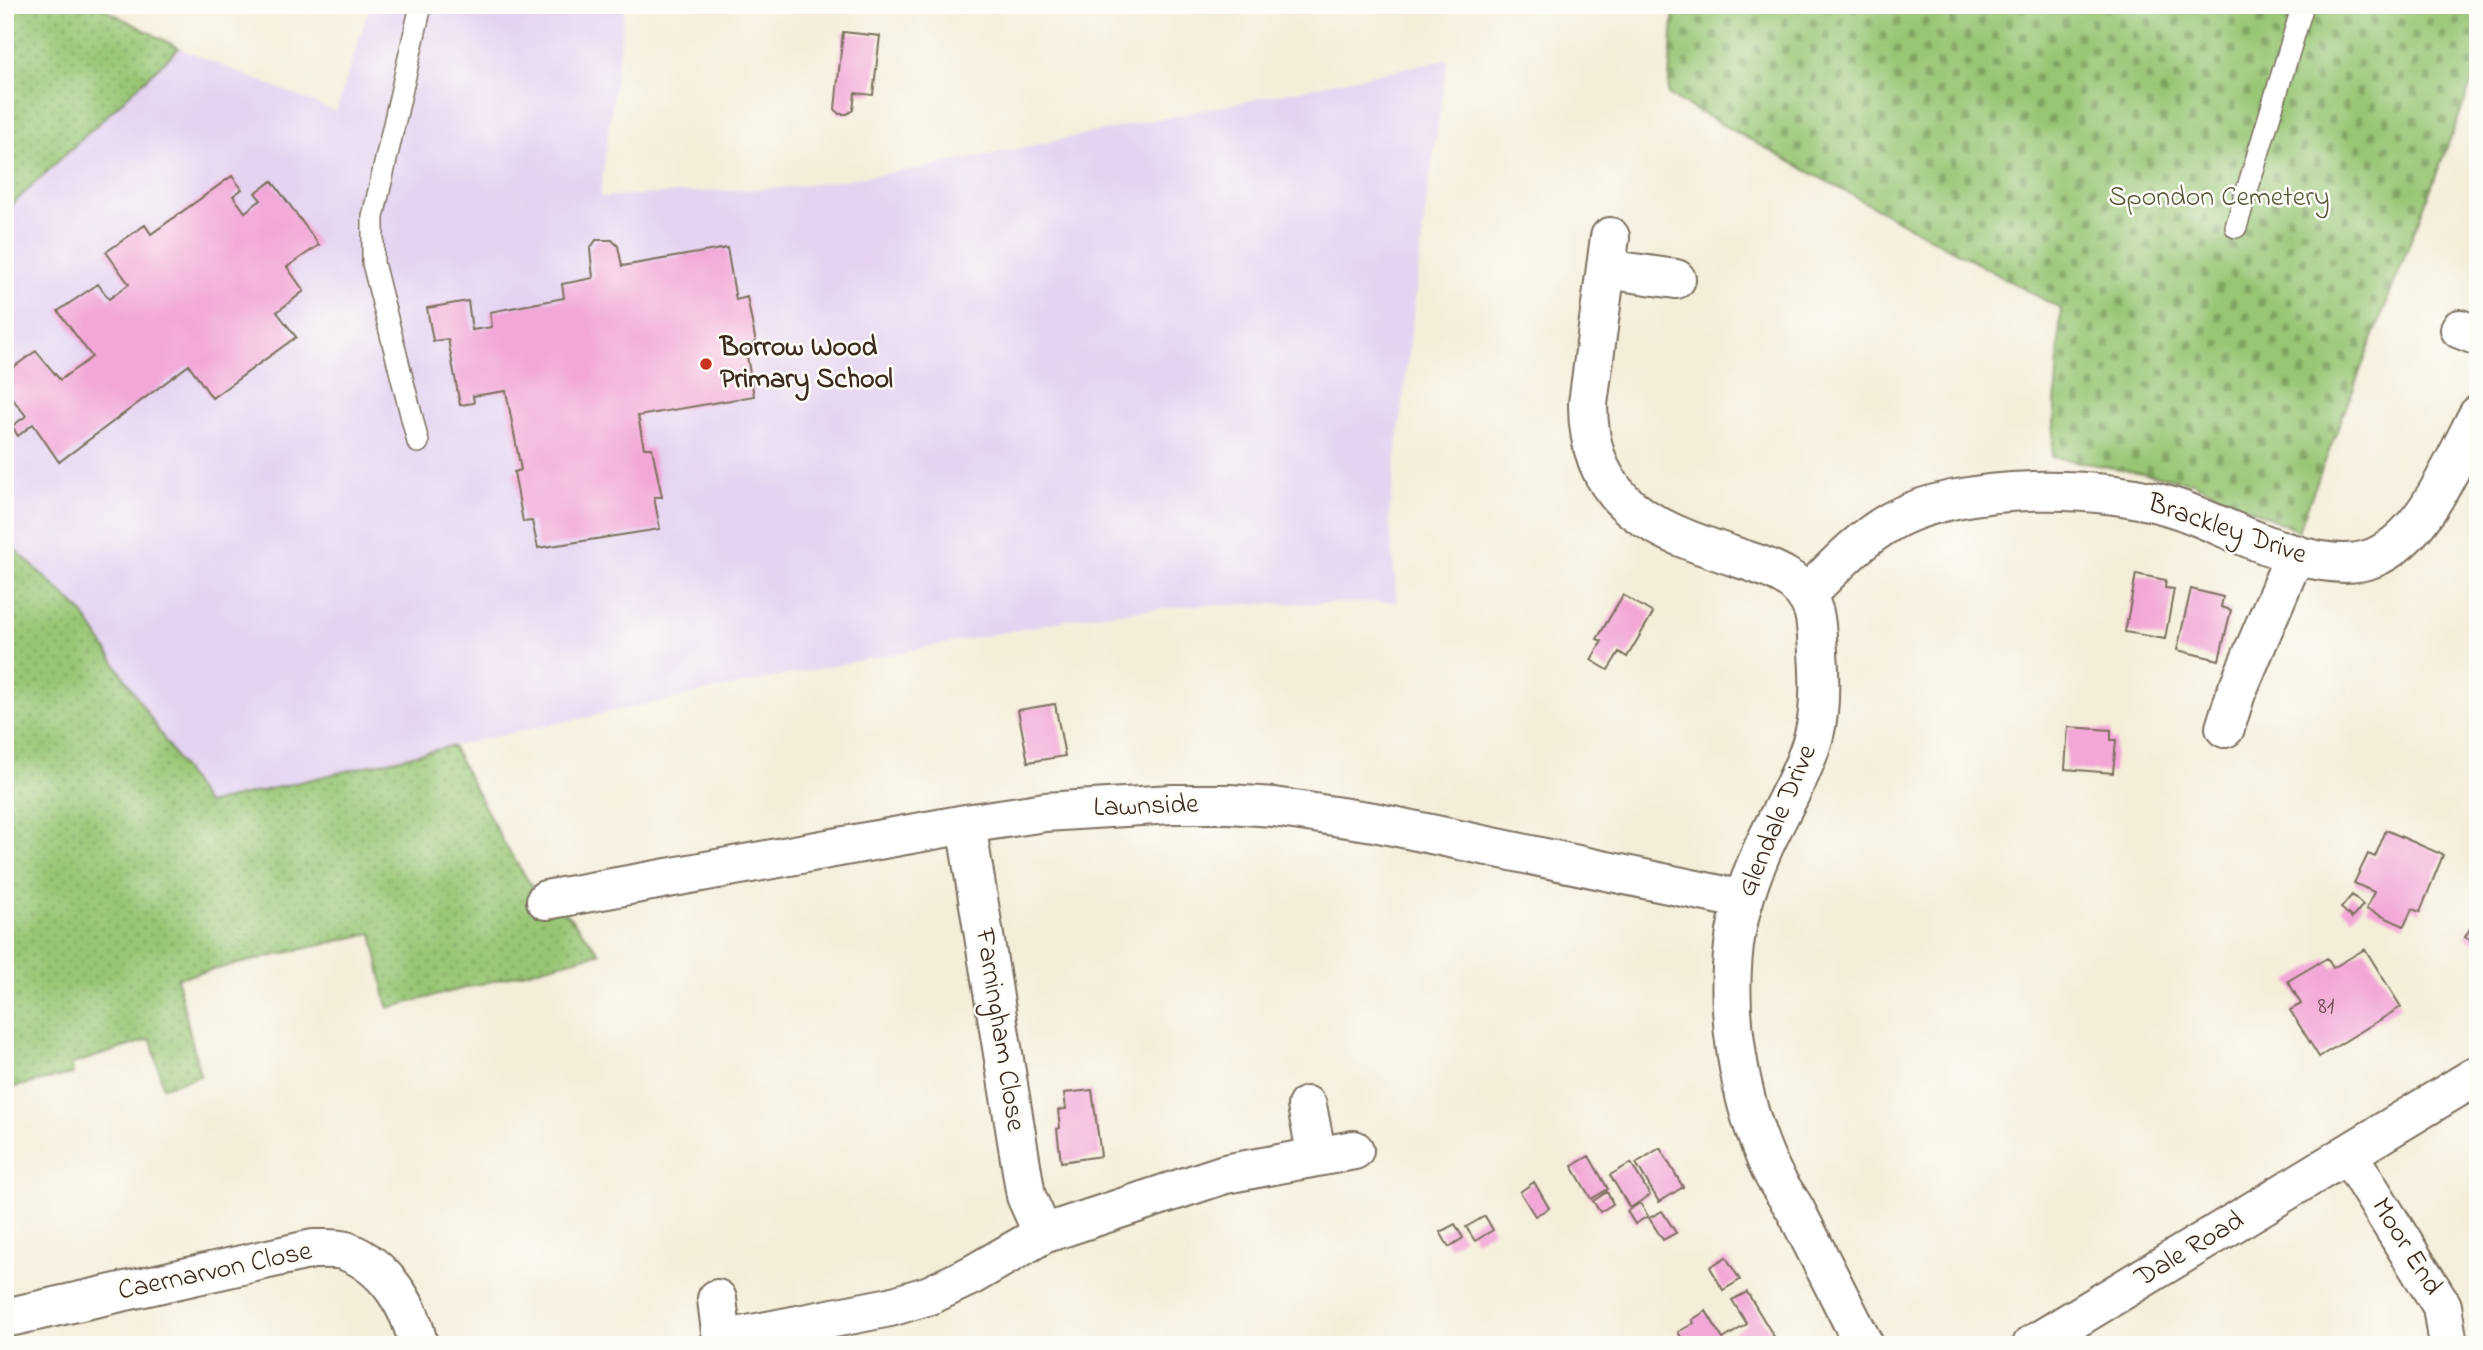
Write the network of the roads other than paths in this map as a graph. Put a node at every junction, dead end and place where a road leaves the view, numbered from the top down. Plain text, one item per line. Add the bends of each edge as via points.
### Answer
1 (421, 5) edge
2 (2303, 5) edge
3 (2236, 228) dead end
4 (1676, 279) dead end
5 (2478, 415) edge
6 (418, 442) dead end
7 (2295, 554) junction
8 (1806, 595) junction
9 (2225, 728) dead end
10 (966, 824) junction
11 (546, 900) dead end
12 (1744, 900) junction
13 (2478, 1075) edge
14 (1307, 1106) dead end
15 (1354, 1150) dead end
16 (2348, 1154) junction
17 (1317, 1157) junction
18 (1043, 1234) junction
19 (717, 1299) dead end
20 (5, 1318) edge
21 (418, 1345) edge
22 (1864, 1345) edge
23 (2032, 1345) edge
24 (2448, 1345) edge

1 - 6 lane via 373,217 373,263
2 - 3 lane
4 - 8 street via 1608,253 1588,424 1596,455 1615,494 1651,523 1786,576
5 - 7 street, Brackley Drive via 2432,499 2403,538 2371,559 2356,562 2319,561
7 - 8 street, Brackley Drive via 2181,510 2127,496 1997,494 1938,502 1891,521 1850,551
7 - 9 street
8 - 12 street, Glendale Drive via 1814,613 1820,674 1814,734
10 - 11 street, Lawnside
10 - 12 street, Lawnside via 1120,807 1274,807 1374,822
10 - 18 street, Farningham Close via 1026,1196
12 - 22 street, Glendale Drive via 1733,965 1733,1031 1746,1101 1773,1175
13 - 16 street, Dale Road
14 - 17 street
15 - 17 street
16 - 23 street, Dale Road
16 - 24 street, Moor End via 2442,1306
17 - 18 street via 1225,1174
18 - 19 street via 972,1275 890,1307 722,1339
20 - 21 street, Caernarvon Close via 313,1248 344,1250 368,1262 400,1296 415,1324

